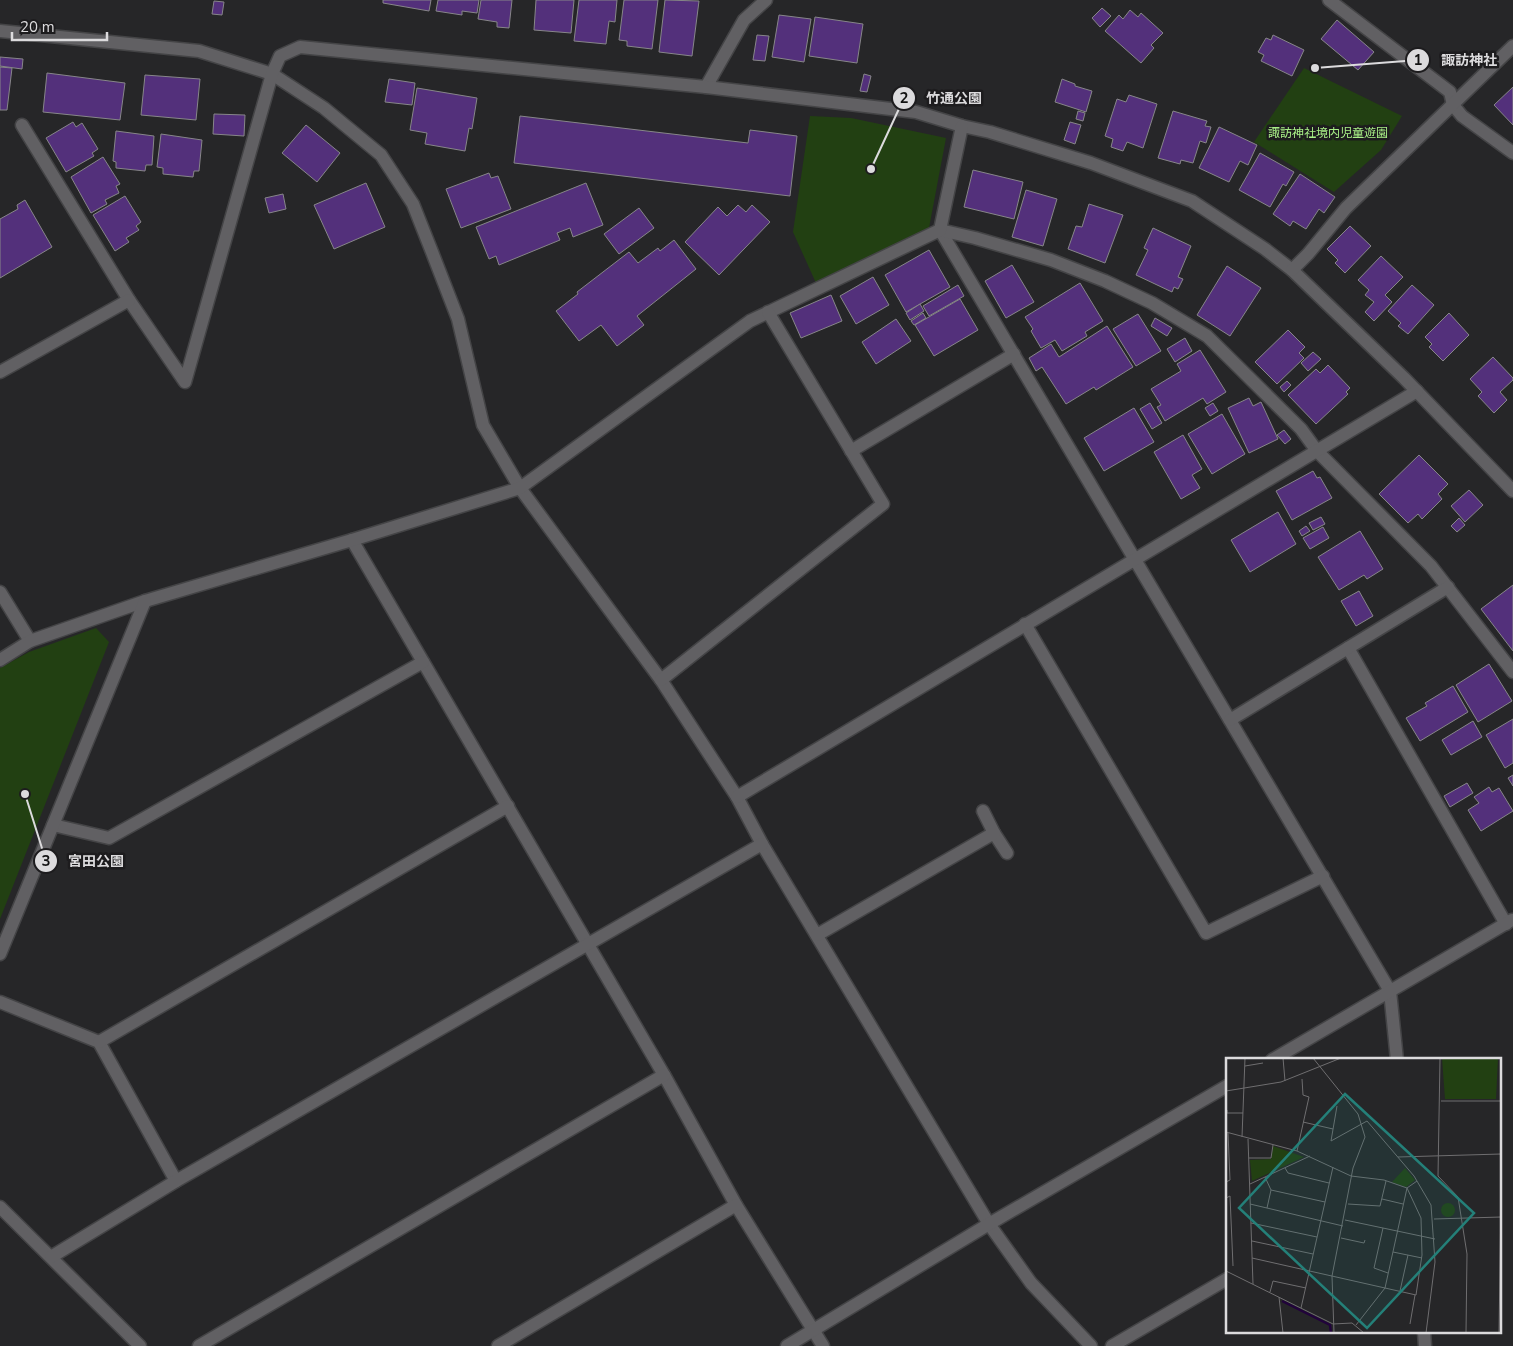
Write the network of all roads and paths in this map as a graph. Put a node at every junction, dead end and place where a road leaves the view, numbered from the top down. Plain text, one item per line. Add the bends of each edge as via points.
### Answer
1 (766, 0) edge
2 (1329, 0) edge
3 (0, 31) edge
4 (1513, 46) edge
5 (272, 74) junction
6 (706, 86) junction
7 (1453, 105) junction
8 (22, 125) dead end
9 (962, 126) junction
10 (1513, 153) edge
11 (940, 230) junction
12 (1292, 270) junction
13 (128, 300) junction
14 (768, 312) junction
15 (1014, 354) junction
16 (0, 372) edge
17 (1417, 391) junction
18 (1317, 450) junction
19 (851, 451) junction
20 (520, 488) junction
21 (1513, 490) edge
22 (352, 540) junction
23 (1136, 559) junction
24 (1448, 587) junction
25 (0, 592) edge
26 (145, 601) junction
27 (1025, 624) junction
28 (30, 641) junction
29 (1348, 648) junction
30 (0, 660) edge
31 (423, 662) junction
32 (1513, 672) edge
33 (662, 680) junction
34 (1230, 720) junction
35 (736, 797) junction
36 (508, 806) junction
37 (983, 810) dead end
38 (53, 825) junction
39 (994, 833) junction
40 (762, 844) junction
41 (1007, 853) dead end
42 (1323, 876) junction
43 (1510, 922) edge
44 (817, 935) junction
45 (587, 943) junction
46 (0, 954) edge
47 (1390, 991) junction
48 (0, 1002) edge
49 (99, 1042) junction
50 (1275, 1058) edge
51 (1397, 1058) edge
52 (664, 1075) junction
53 (1226, 1087) edge
54 (176, 1181) junction
55 (736, 1205) junction
56 (0, 1207) edge
57 (989, 1224) junction
58 (51, 1257) junction
59 (1226, 1280) edge
60 (814, 1331) junction
61 (140, 1346) edge
62 (199, 1346) edge
63 (498, 1346) edge
64 (787, 1346) edge
65 (823, 1346) edge
66 (1091, 1346) edge
67 (1112, 1346) edge

1 - 6 street via 744,20
2 - 7 street via 1450,92
3 - 5 street via 199,51
4 - 7 street
5 - 6 street via 280,56 300,47
5 - 13 street via 185,382
5 - 20 street via 324,108 381,155 413,204 458,319 483,425
6 - 9 street via 916,112
7 - 10 street via 1462,116
7 - 12 street via 1346,208
8 - 13 street
9 - 11 street
9 - 12 street via 1091,163 1192,201
11 - 14 street
11 - 15 street
11 - 18 street via 1051,260 1152,303 1207,336 1301,429
12 - 17 street
13 - 16 street
14 - 19 street
14 - 20 street via 750,321
15 - 19 street
15 - 23 street
17 - 18 street
17 - 21 street
18 - 23 street
18 - 24 street
19 - 33 street via 883,504
20 - 22 street
20 - 33 street
22 - 26 street
22 - 31 street
23 - 27 street
23 - 34 street
24 - 29 street
24 - 32 street
25 - 28 street
26 - 28 street
26 - 38 street
27 - 35 street
27 - 42 street via 1206,933
28 - 30 street
29 - 34 street
29 - 43 street
31 - 36 street
31 - 38 street via 109,838
33 - 35 street
34 - 42 street
35 - 40 street
36 - 45 street
36 - 49 street
37 - 39 street
38 - 46 street
39 - 41 street
39 - 44 street
40 - 44 street
40 - 45 street
42 - 47 street
43 - 47 street
44 - 57 street
45 - 52 street
45 - 54 street
47 - 50 street
47 - 51 street
48 - 49 street
49 - 54 street
52 - 55 street
52 - 62 street
53 - 57 street
54 - 58 street
55 - 60 street
55 - 63 street
56 - 58 street
57 - 60 street
57 - 66 street via 1031,1283
58 - 61 street
59 - 67 street
60 - 64 street
60 - 65 street

